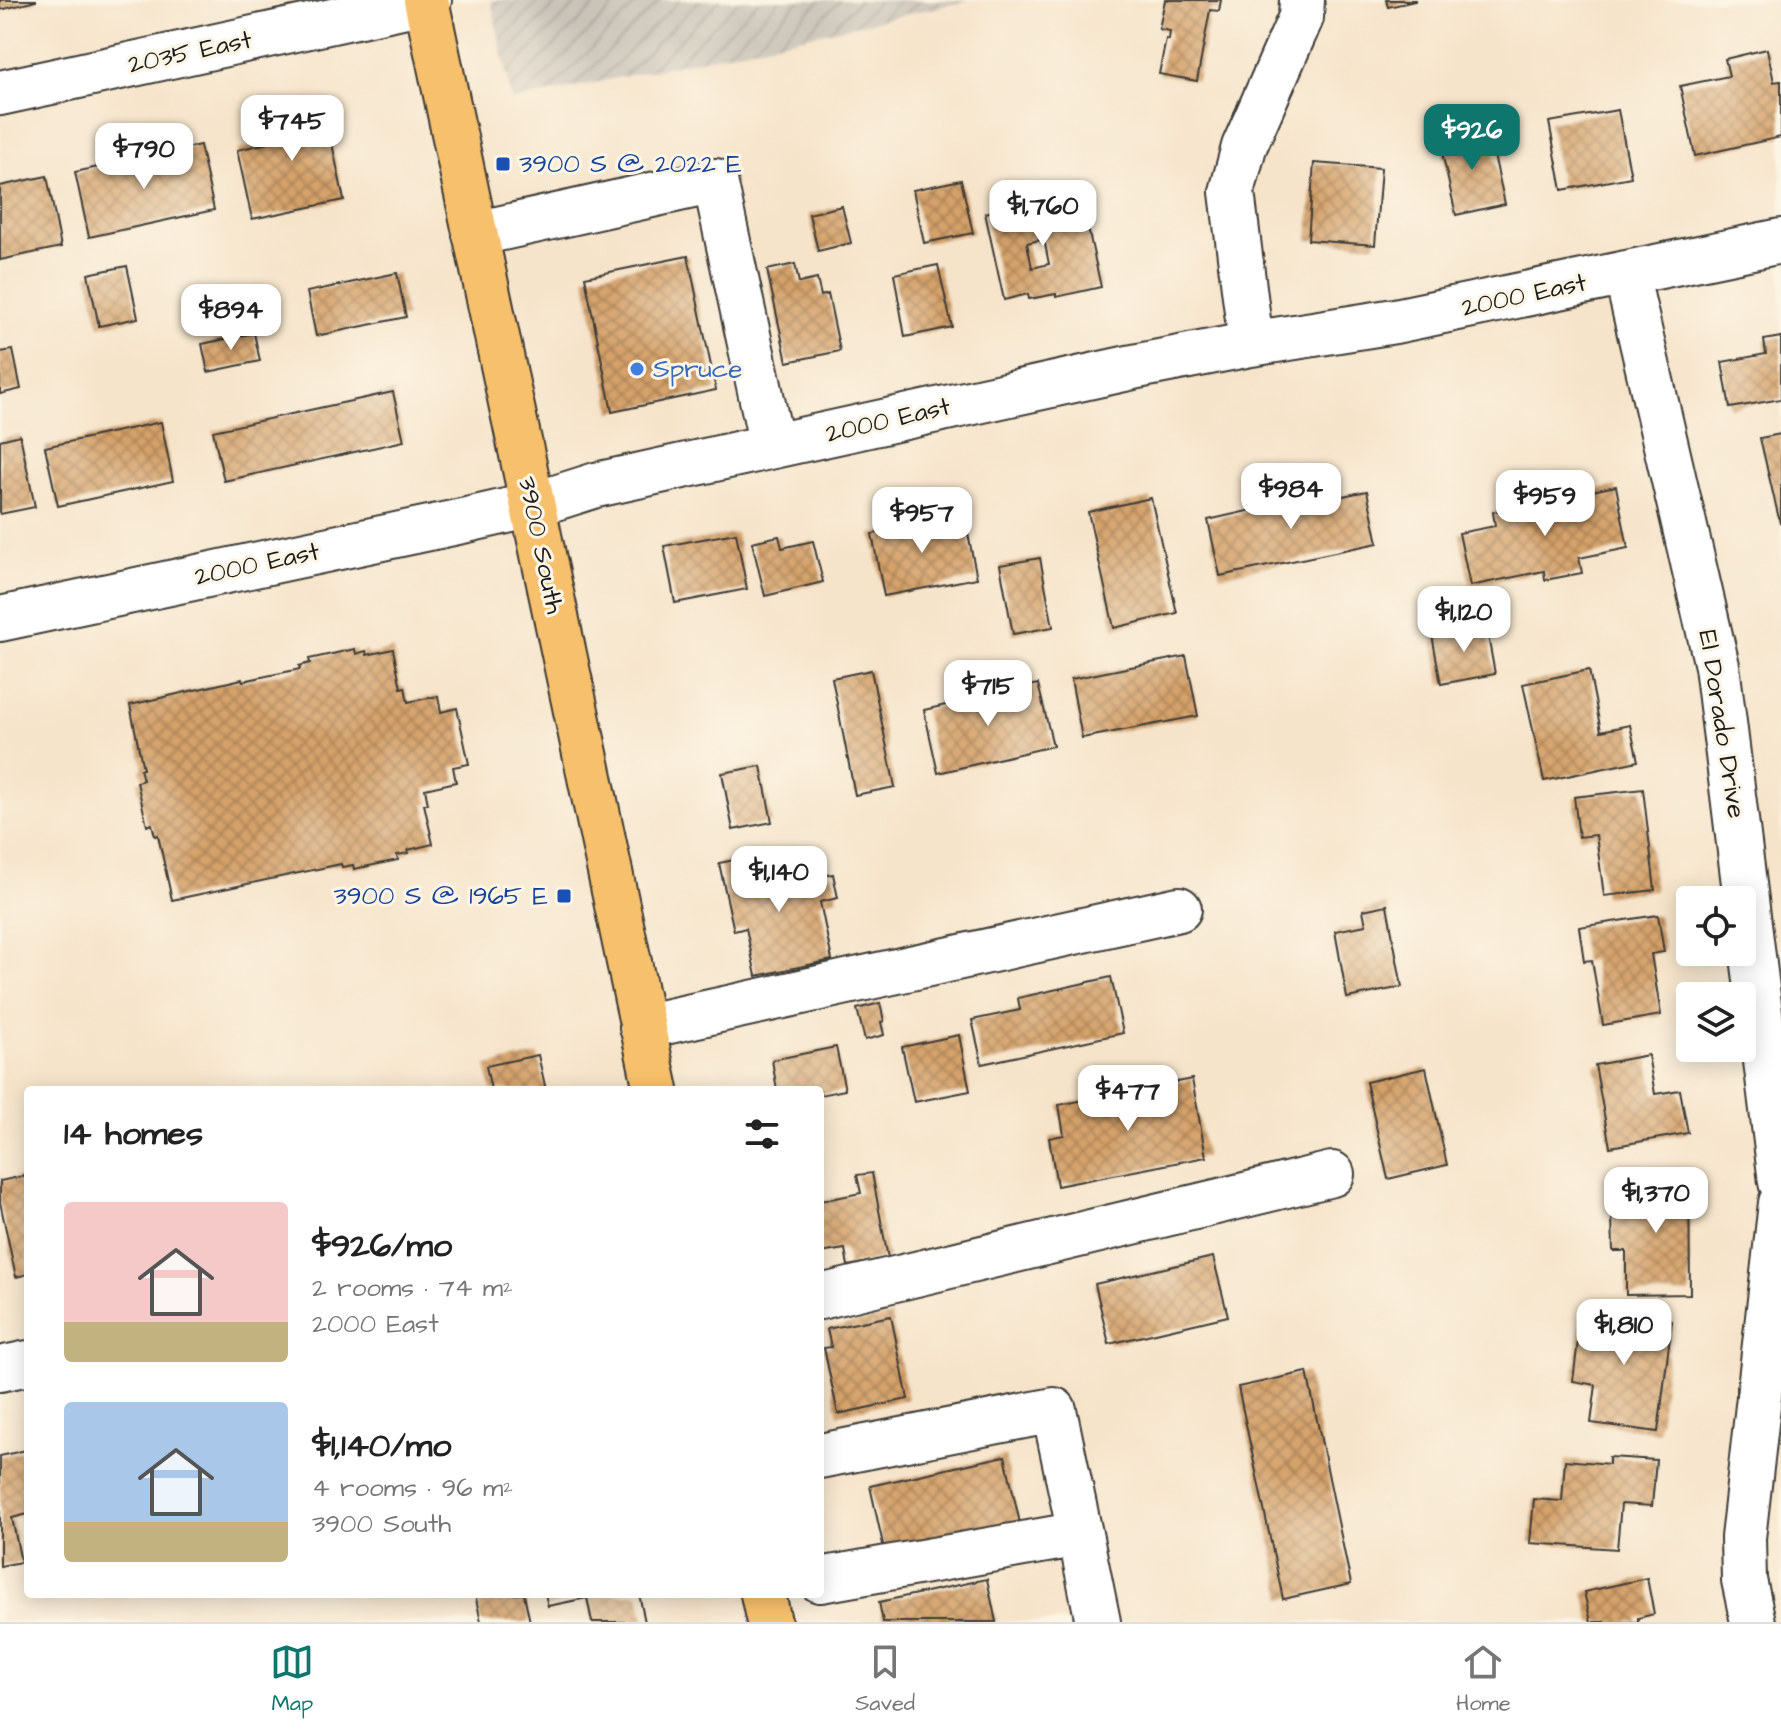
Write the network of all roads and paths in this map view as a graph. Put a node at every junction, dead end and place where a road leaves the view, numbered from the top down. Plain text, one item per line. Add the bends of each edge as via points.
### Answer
1 (427, 0) edge
2 (1302, 0) edge
3 (0, 93) edge
4 (475, 234) junction
5 (1781, 241) edge
6 (1626, 273) junction
7 (1251, 344) junction
8 (772, 446) junction
9 (533, 505) junction
10 (0, 619) edge
11 (1179, 909) dead end
12 (642, 1027) junction
13 (655, 1086) edge
14 (1332, 1174) dead end
15 (1781, 1182) edge
16 (1781, 1203) edge
17 (824, 1296) edge
18 (1773, 1337) edge
19 (24, 1364) edge
20 (0, 1369) edge
21 (824, 1455) edge
22 (1080, 1534) junction
23 (824, 1579) edge
24 (764, 1598) edge
25 (769, 1622) edge
26 (1098, 1622) edge
27 (1753, 1622) edge

1 - 3 street, 2035 East
1 - 4 main road, 3900 South
2 - 7 street via 1301,17 1244,147 1232,192
4 - 8 street via 715,181
4 - 9 main road, 3900 South
5 - 6 street, 2000 East
6 - 7 street, 2000 East via 1395,321
6 - 15 street, El Dorado Drive via 1717,666
7 - 8 street, 2000 East
8 - 9 street, 2000 East via 596,485
9 - 10 street, 2000 East
9 - 12 main road, 3900 South
11 - 12 street
12 - 13 main road, 3900 South
14 - 17 street
16 - 18 street
18 - 27 street via 1743,1538
19 - 20 street
21 - 22 street via 1054,1410
22 - 23 street
22 - 26 street
24 - 25 main road

